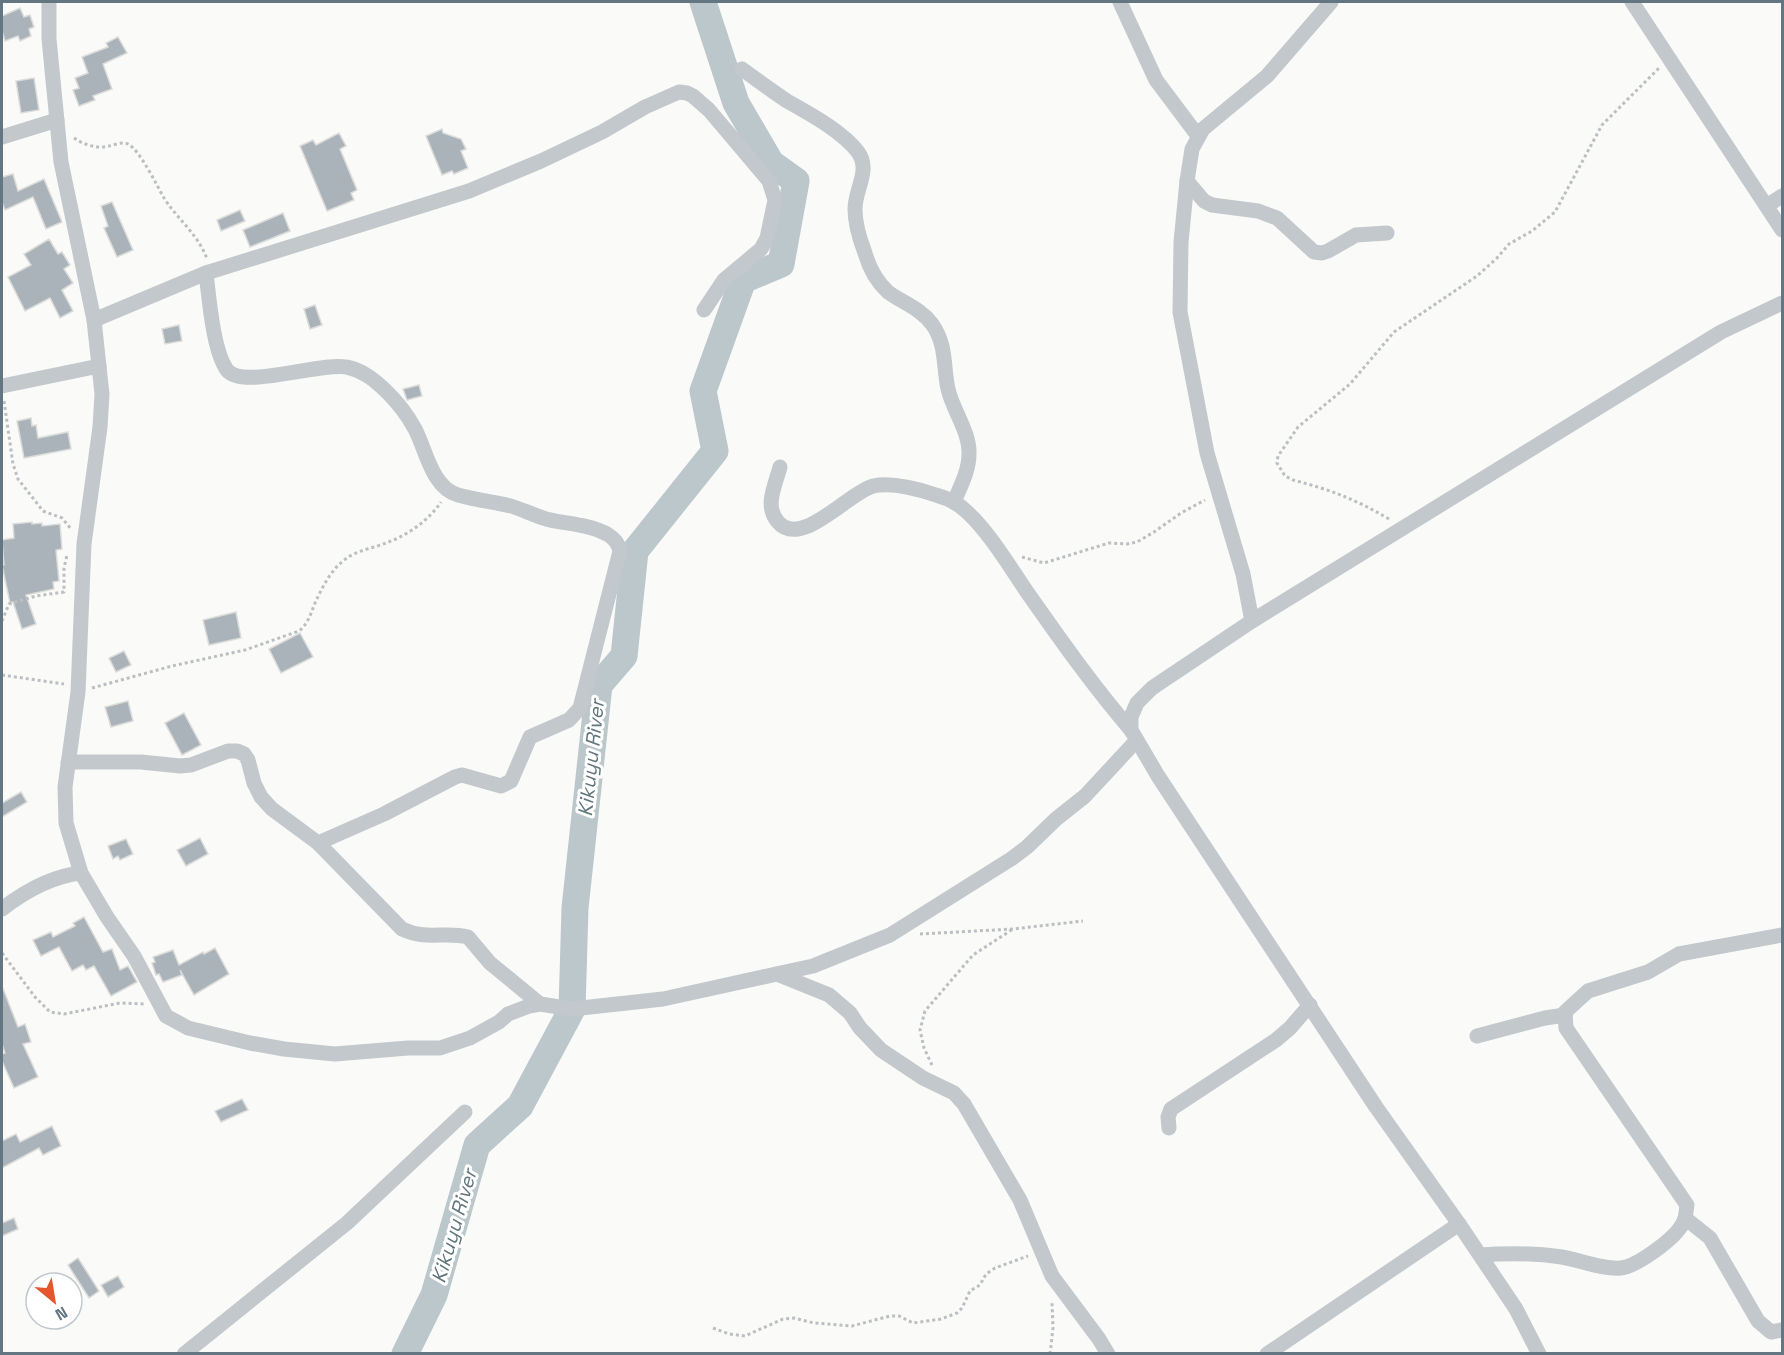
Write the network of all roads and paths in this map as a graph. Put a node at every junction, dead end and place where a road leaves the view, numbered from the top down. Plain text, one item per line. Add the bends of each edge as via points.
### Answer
1 (49, 2) edge
2 (1120, 2) edge
3 (1331, 2) edge
4 (1632, 2) edge
5 (1668, 58) junction
6 (742, 69) dead end
7 (57, 124) junction
8 (1198, 136) junction
9 (2, 137) edge
10 (1187, 181) junction
11 (1782, 196) edge
12 (1768, 205) junction
13 (1782, 230) edge
14 (1387, 233) dead end
15 (208, 272) junction
16 (1782, 303) edge
17 (704, 309) dead end
18 (94, 320) junction
19 (99, 366) junction
20 (2, 391) edge
21 (780, 467) dead end
22 (446, 489) junction
23 (1218, 495) junction
24 (954, 502) junction
25 (1404, 528) junction
26 (82, 542) junction
27 (1001, 556) junction
28 (2, 621) edge
29 (1252, 621) junction
30 (2, 675) edge
31 (78, 689) junction
32 (1133, 736) junction
33 (68, 762) junction
34 (318, 843) junction
35 (81, 873) junction
36 (2, 909) edge
37 (1083, 921) dead end
38 (1013, 929) junction
39 (890, 935) junction
40 (1782, 935) edge
41 (2, 953) edge
42 (777, 974) junction
43 (159, 1004) junction
44 (540, 1004) junction
45 (1310, 1005) junction
46 (1565, 1015) junction
47 (1477, 1036) dead end
48 (942, 1086) junction
49 (465, 1112) dead end
50 (1169, 1128) dead end
51 (1685, 1218) junction
52 (1459, 1224) junction
53 (1041, 1252) junction
54 (1480, 1255) junction
55 (1052, 1276) junction
56 (713, 1328) dead end
57 (1782, 1330) edge
58 (184, 1353) edge
59 (1050, 1353) edge
60 (1108, 1353) edge
61 (1268, 1353) edge
62 (1539, 1353) edge

1 - 7 street
2 - 8 street via 1156,80
3 - 8 street via 1267,76
4 - 5 street
5 - 12 street
5 - 25 path via 1602,125 1555,212 1509,244 1477,276 1394,332 1350,384 1298,427 1278,456 1277,462 1286,476 1359,501
6 - 24 street via 838,134 861,157 864,169 855,212 874,275 887,291 931,323 945,353 948,389 969,454
7 - 9 street
7 - 15 path via 89,146 122,143 132,147 170,207 198,239
7 - 18 street via 61,162
8 - 10 street
10 - 14 street via 1212,205 1258,211 1277,218 1314,252 1328,251 1356,235
10 - 23 street via 1180,312
11 - 12 street
12 - 13 street
15 - 17 street via 468,191 541,161 679,92 687,93 709,110 769,181 775,200 768,238 761,249 724,280
15 - 18 street
15 - 22 street via 213,326 227,370 241,377 334,365 361,371 390,394 405,413
16 - 25 street via 1721,332
18 - 19 street
19 - 20 street
19 - 26 street via 100,427
20 - 26 path via 18,479 43,511 62,518
21 - 24 street via 770,506 782,527 795,530 806,528 873,486 894,485
22 - 31 path via 438,507 413,530 348,557 337,567 324,583 300,631 245,650
22 - 34 street via 545,519 583,526 616,540 620,551 580,708 569,720 530,738 508,784 455,777
23 - 27 path via 1190,507 1137,542 1109,543 1044,563
23 - 29 street via 1243,574
24 - 27 street via 967,512
25 - 29 street
26 - 28 path via 68,552 64,592 9,604
26 - 31 street
27 - 32 street
29 - 32 street via 1152,688 1137,703 1131,717
30 - 31 path
31 - 33 street
32 - 39 street via 1085,796 1028,847
32 - 45 street
33 - 34 street via 180,766 237,750 248,760 261,797
33 - 35 street via 66,824
34 - 44 street via 402,929 427,937 468,937 490,963
35 - 36 street via 45,884
35 - 43 street via 134,956
37 - 38 path
38 - 39 path
38 - 48 path via 974,955 925,1011 920,1030 924,1048
39 - 42 street via 813,966
40 - 46 street via 1679,954 1648,972 1588,991
41 - 43 path via 50,1012 64,1014 120,1004
42 - 44 street via 663,999 572,1009
42 - 48 street via 829,995 881,1050
43 - 44 street via 166,1016 188,1028 273,1047 335,1054 440,1048 470,1038 520,1008
45 - 50 street via 1276,1040 1171,1109
45 - 52 street
46 - 47 street
46 - 51 street via 1566,1028 1687,1205
48 - 53 street via 959,1098 972,1115 1020,1200
49 - 58 street via 347,1223
51 - 54 street via 1670,1239 1624,1268 1510,1252
51 - 57 street via 1710,1238 1758,1321 1771,1332
52 - 54 street
52 - 61 street
53 - 55 street
53 - 56 path via 995,1268 970,1291 957,1313 941,1319 913,1323 890,1316 852,1326 794,1318 745,1336
54 - 62 street
55 - 59 path
55 - 60 street

